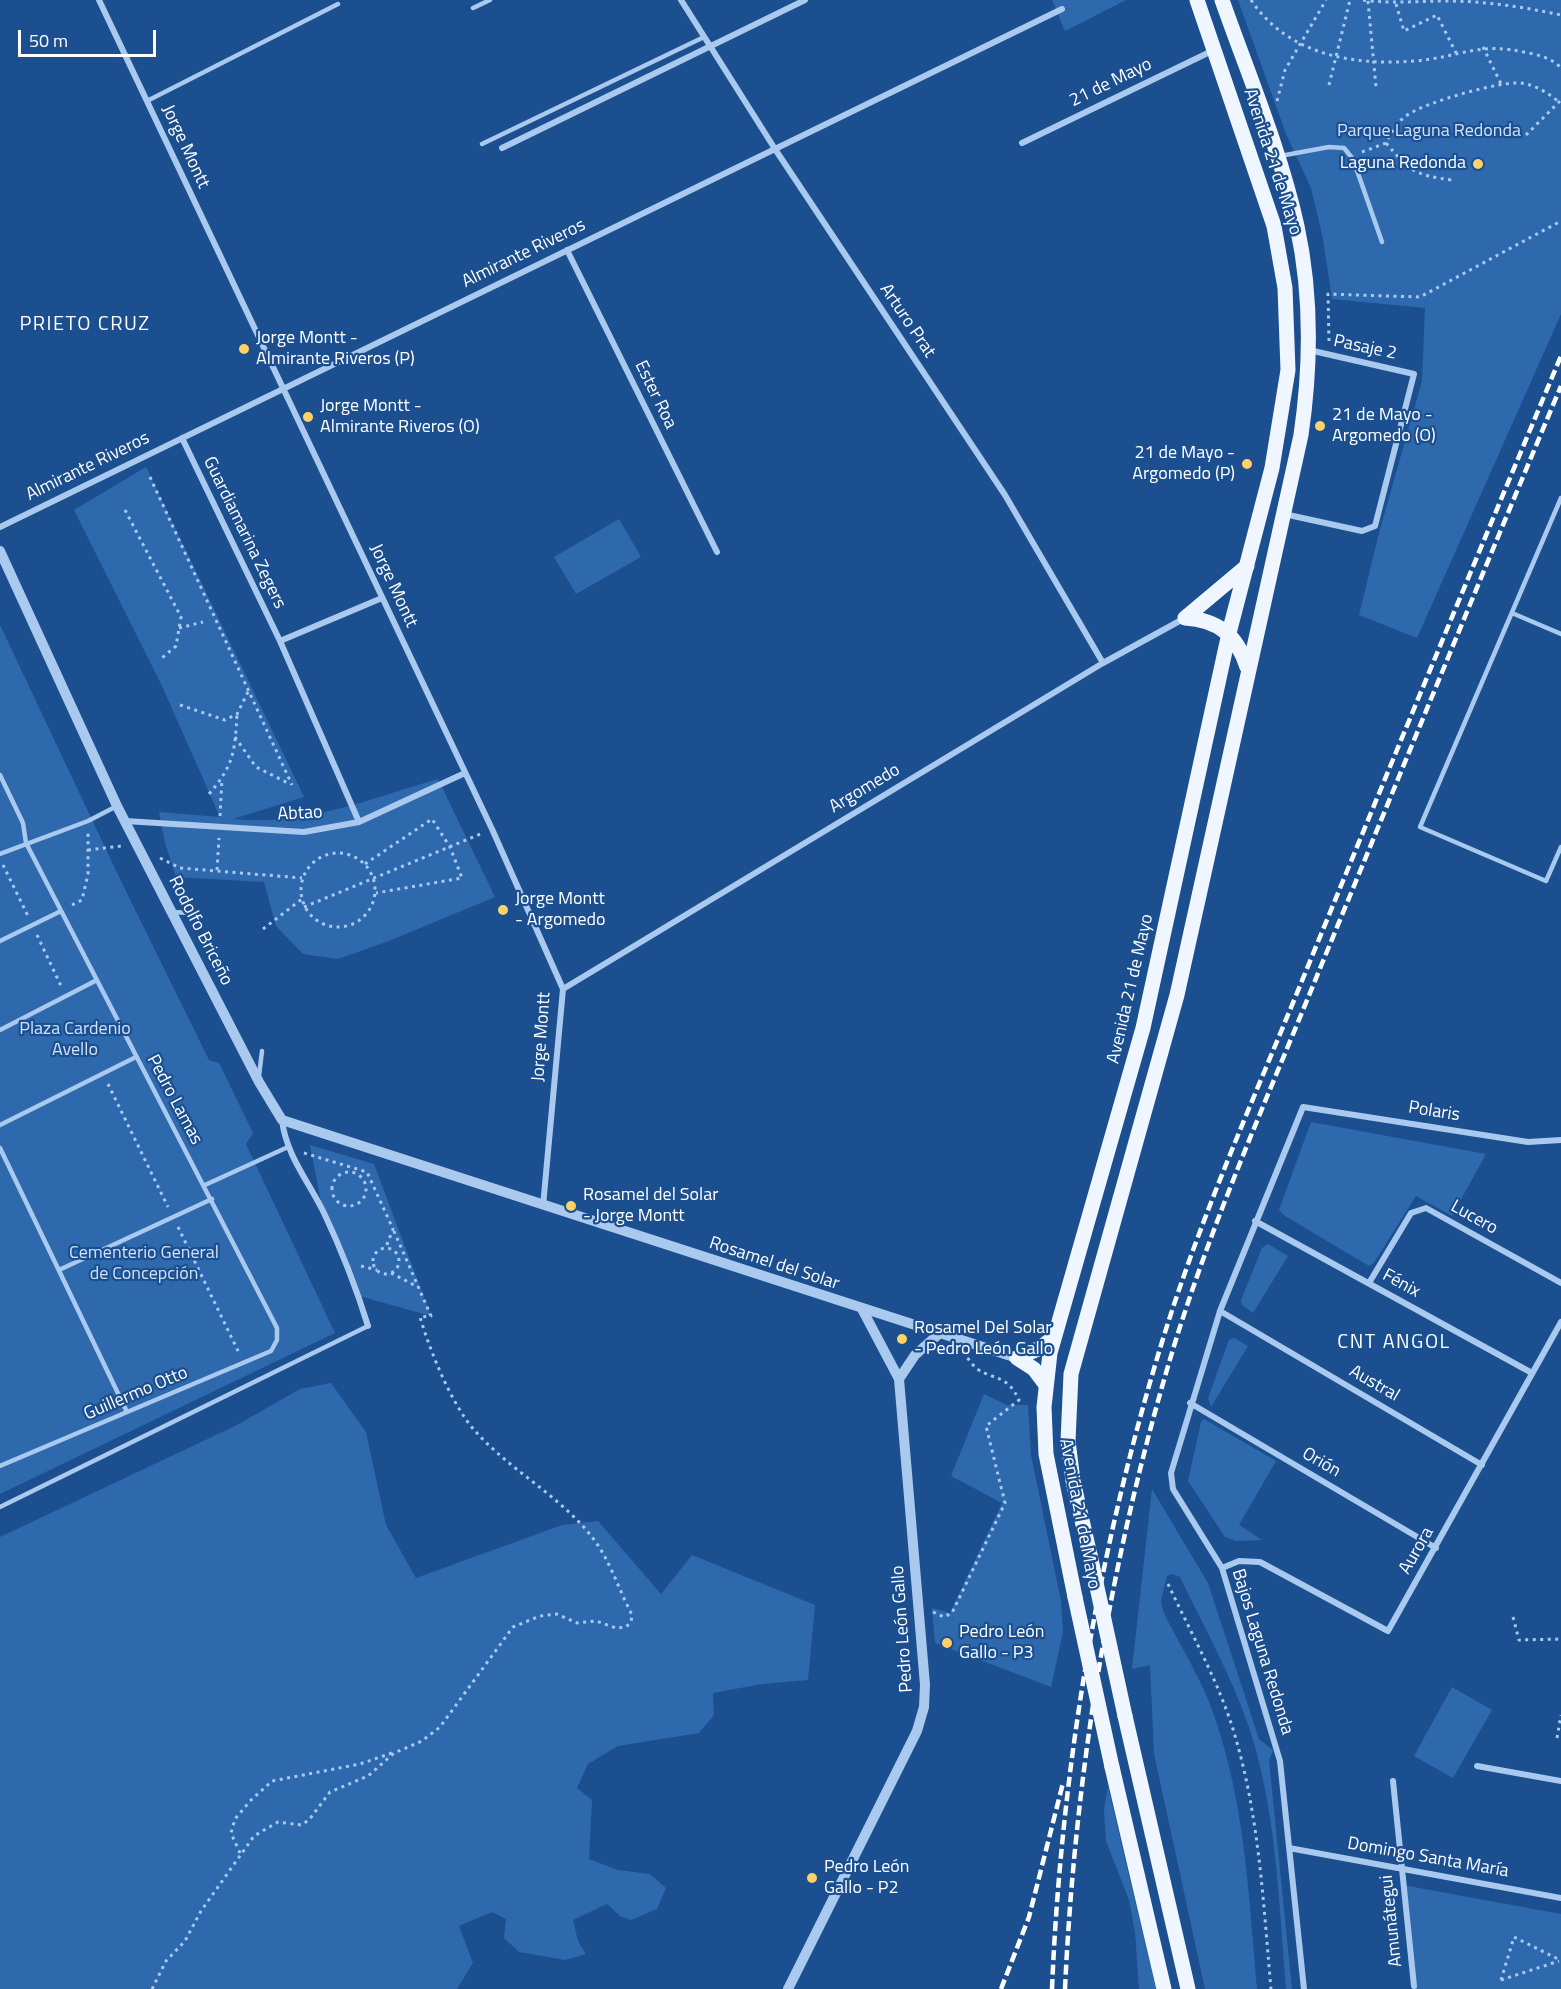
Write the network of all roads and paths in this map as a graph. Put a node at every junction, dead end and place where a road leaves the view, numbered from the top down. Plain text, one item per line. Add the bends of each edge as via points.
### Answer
1 (99, 0) edge
2 (490, 0) edge
3 (681, 0) edge
4 (805, 0) edge
5 (1197, 0) edge
6 (1222, 0) edge
7 (1251, 0) edge
8 (1326, 0) edge
9 (1350, 0) edge
10 (1365, 0) edge
11 (338, 4) dead end
12 (1396, 4) junction
13 (472, 8) dead end
14 (1062, 9) dead end
15 (1561, 15) edge
16 (704, 38) junction
17 (1300, 45) junction
18 (711, 47) junction
19 (1483, 47) junction
20 (1214, 50) junction
21 (1456, 53) junction
22 (1336, 58) junction
23 (1373, 60) junction
24 (1561, 68) edge
25 (1285, 70) dead end
26 (1329, 85) dead end
27 (1502, 86) junction
28 (1376, 87) dead end
29 (147, 101) junction
30 (1560, 101) edge
31 (1526, 135) dead end
32 (1022, 143) dead end
33 (1386, 143) junction
34 (482, 144) dead end
35 (502, 148) dead end
36 (776, 149) junction
37 (1277, 156) junction
38 (1351, 156) junction
39 (1452, 180) dead end
40 (1561, 221) edge
41 (1382, 242) dead end
42 (567, 250) junction
43 (1309, 350) junction
44 (1329, 355) junction
45 (283, 389) junction
46 (182, 438) junction
47 (150, 477) dead end
48 (1561, 498) edge
49 (125, 510) dead end
50 (1283, 514) junction
51 (0, 527) edge
52 (0, 550) edge
53 (717, 552) dead end
54 (1247, 565) junction
55 (382, 598) junction
56 (1512, 613) junction
57 (1185, 618) junction
58 (203, 622) dead end
59 (179, 628) junction
60 (1229, 633) junction
61 (1561, 634) edge
62 (279, 641) junction
63 (162, 658) dead end
64 (1103, 663) junction
65 (1247, 668) junction
66 (249, 692) junction
67 (180, 705) dead end
68 (237, 714) junction
69 (235, 737) junction
70 (465, 773) junction
71 (0, 775) edge
72 (209, 794) dead end
73 (117, 806) junction
74 (88, 821) junction
75 (125, 821) junction
76 (359, 822) junction
77 (492, 829) junction
78 (26, 843) junction
79 (137, 844) junction
80 (450, 847) junction
81 (1561, 847) edge
82 (88, 850) junction
83 (0, 854) edge
84 (365, 864) junction
85 (374, 876) junction
86 (302, 879) junction
87 (376, 893) junction
88 (302, 898) junction
89 (304, 907) junction
90 (61, 911) junction
91 (172, 912) junction
92 (188, 913) dead end
93 (263, 929) dead end
94 (0, 941) edge
95 (97, 980) junction
96 (562, 989) junction
97 (0, 1030) edge
98 (262, 1051) dead end
99 (136, 1057) junction
100 (259, 1082) junction
101 (1303, 1107) joint
102 (282, 1120) junction
103 (0, 1125) edge
104 (1561, 1140) edge
105 (288, 1147) junction
106 (0, 1148) edge
107 (312, 1155) dead end
108 (205, 1185) junction
109 (212, 1199) junction
110 (341, 1204) joint
111 (543, 1207) junction
112 (1256, 1221) junction
113 (393, 1229) junction
114 (386, 1247) junction
115 (59, 1270) junction
116 (391, 1273) junction
117 (1369, 1283) junction
118 (1561, 1283) edge
119 (420, 1288) junction
120 (862, 1309) junction
121 (1220, 1311) junction
122 (1561, 1322) edge
123 (368, 1326) joint
124 (940, 1333) junction
125 (1053, 1338) junction
126 (277, 1340) joint
127 (958, 1356) dead end
128 (1017, 1358) junction
129 (1532, 1374) junction
130 (899, 1379) junction
131 (1046, 1386) junction
132 (1190, 1404) junction
133 (127, 1412) junction
134 (1482, 1465) junction
135 (0, 1466) edge
136 (0, 1507) edge
137 (1436, 1548) junction
138 (1222, 1568) junction
139 (1168, 1584) dead end
140 (919, 1610) junction
141 (1513, 1617) dead end
142 (1561, 1639) edge
143 (1561, 1716) edge
144 (1557, 1738) dead end
145 (394, 1753) junction
146 (1478, 1766) dead end
147 (1393, 1781) dead end
148 (1561, 1781) edge
149 (1289, 1848) junction
150 (240, 1853) junction
151 (1402, 1869) junction
152 (1561, 1898) edge
153 (1561, 1960) edge
154 (1414, 1986) dead end
155 (152, 1989) edge
156 (788, 1989) edge
157 (1164, 1989) edge
158 (1188, 1989) edge
159 (1271, 1989) edge
160 (1304, 1989) edge

1 - 29 street, Jorge Montt
2 - 13 lane
3 - 16 street, Arturo Prat
4 - 18 street
5 - 20 main road, Avenida 21 de Mayo
6 - 37 main road, Avenida 21 de Mayo
7 - 17 path via 1277,28
8 - 17 path
9 - 22 path
10 - 12 path
10 - 23 path
11 - 29 lane
12 - 15 path via 1502,4
12 - 21 path via 1404,31 1437,15
14 - 36 street, Almirante Riveros
16 - 18 street, Arturo Prat
16 - 34 lane
17 - 22 path
17 - 25 path
18 - 35 street
18 - 36 street, Arturo Prat
19 - 21 path
19 - 24 path via 1506,47 1540,56
19 - 27 path
20 - 32 street, 21 de Mayo
20 - 54 main road, Avenida 21 de Mayo via 1274,226 1287,313 1284,404
21 - 23 path via 1415,61
22 - 23 path
22 - 26 path
23 - 28 path
27 - 30 path via 1520,83
27 - 33 path via 1464,94 1410,113 1396,124
29 - 45 street, Jorge Montt
30 - 31 path
33 - 38 path
33 - 39 path via 1405,166
36 - 42 street, Almirante Riveros
36 - 64 street, Arturo Prat via 1005,495
37 - 38 lane via 1340,146
37 - 43 main road, Avenida 21 de Mayo via 1301,249
38 - 41 lane
40 - 44 path via 1420,297 1328,294
42 - 45 street, Almirante Riveros
42 - 53 street, Ester Roa
43 - 44 street, Pasaje 2
43 - 50 main road, Avenida 21 de Mayo via 1301,435
44 - 50 street, Pasaje 2 via 1414,374 1379,516 1372,529 1362,531
45 - 46 street, Almirante Riveros
45 - 55 street, Jorge Montt
46 - 51 street, Almirante Riveros
46 - 62 street, Guardiamarina Zegers
47 - 66 path
48 - 56 lane
49 - 59 path via 181,617
50 - 65 main road, Avenida 21 de Mayo
52 - 73 street, Rodolfo Briceño
54 - 57 main road
54 - 60 main road, Avenida 21 de Mayo
55 - 62 street
55 - 70 street, Jorge Montt
56 - 61 lane
56 - 81 lane via 1420,827 1546,881
57 - 60 main road via 1210,622
57 - 64 street, Argomedo
58 - 59 path
59 - 63 path via 176,646
60 - 65 main road
60 - 125 main road, Avenida 21 de Mayo via 1140,1039
62 - 76 street, Guardiamarina Zegers
64 - 96 street, Argomedo
65 - 158 main road, Avenida 21 de Mayo, bridge via 1177,995 1071,1374 1068,1412 1070,1456 1090,1555
66 - 68 path
66 - 69 path via 292,785 256,767
67 - 68 path via 225,720
68 - 69 path
69 - 72 path via 234,753 222,779
70 - 76 street, Abtao
70 - 77 street, Jorge Montt
71 - 78 lane, Pedro Lamas via 23,823
73 - 74 lane
73 - 75 street, Rodolfo Briceño
74 - 78 lane
74 - 82 path
75 - 76 street, Abtao via 304,832
75 - 79 street, Rodolfo Briceño
77 - 80 path
77 - 96 street, Jorge Montt
78 - 83 lane
78 - 90 lane, Pedro Lamas
79 - 82 path
79 - 86 path via 180,868
79 - 91 street, Rodolfo Briceño
80 - 84 path via 432,819
80 - 85 path
80 - 87 path via 462,878
82 - 90 path via 82,900
84 - 85 path
84 - 86 path via 343,852 329,853 308,867
85 - 87 path
85 - 89 path
86 - 88 path
87 - 89 path via 365,916 343,927 318,922
88 - 89 path
88 - 93 path
90 - 94 lane
90 - 95 lane, Pedro Lamas
91 - 92 lane
91 - 100 street, Rodolfo Briceño
95 - 97 lane
95 - 99 lane, Pedro Lamas
96 - 111 street, Jorge Montt
98 - 100 lane
99 - 103 lane
99 - 108 lane, Pedro Lamas
100 - 102 street, Rodolfo Briceño
101 - 104 street, Polaris via 1528,1142
101 - 112 street, Bajos Laguna Redonda
102 - 105 street, Rodolfo Briceño
102 - 111 street, Rosamel del Solar
105 - 108 lane
105 - 123 street, Rodolfo Briceño via 323,1212
106 - 115 lane
107 - 113 path via 367,1172
108 - 109 lane, Pedro Lamas
109 - 115 lane
109 - 126 lane, Pedro Lamas via 277,1328
110 - 110 path via 334,1195 333,1184 340,1175 355,1173 364,1180 365,1195 352,1206
111 - 120 street, Rosamel del Solar
112 - 117 street, Fénix
112 - 121 street, Bajos Laguna Redonda
113 - 114 path
113 - 119 path
114 - 116 path via 399,1256 399,1264
114 - 116 path via 375,1254 373,1263 381,1273
115 - 133 lane
116 - 119 path
117 - 118 street, Lucero via 1411,1213 1426,1208
117 - 129 street, Fénix
119 - 145 path via 431,1316 420,1317 429,1346 475,1431 556,1499 592,1537 632,1615 626,1627 596,1621 577,1623 557,1614 513,1627 440,1727 422,1741
120 - 124 street, Rosamel del Solar
120 - 130 street, Pedro León Gallo
121 - 132 street, Bajos Laguna Redonda
121 - 134 street, Austral
122 - 129 street, Aurora
123 - 136 lane
124 - 128 street, Rosamel del Solar
124 - 130 street via 915,1355
125 - 128 main road
125 - 131 main road, Avenida 21 de Mayo
126 - 133 lane, Guillermo Otto via 271,1351
127 - 140 path via 1009,1384 1019,1400 986,1426 1005,1503 952,1613 944,1617 927,1609
128 - 131 main road via 1034,1369
129 - 134 street, Aurora
130 - 140 street, Pedro León Gallo
131 - 157 main road, Avenida 21 de Mayo, bridge via 1046,1454
132 - 137 street, Orión
132 - 138 street, Bajos Laguna Redonda via 1171,1473 1173,1489
133 - 135 lane, Guillermo Otto
134 - 137 street, Aurora
137 - 138 street, Aurora via 1388,1631 1260,1562 1239,1561
138 - 149 street, Bajos Laguna Redonda via 1280,1761
139 - 159 path via 1220,1693 1242,1759 1257,1836
140 - 156 street, Pedro León Gallo via 925,1696 921,1719
141 - 142 path via 1519,1640
143 - 144 path
145 - 150 path via 368,1776 330,1792 309,1820 301,1825 278,1822 254,1836
145 - 150 path via 360,1764 272,1781 235,1819 231,1833
146 - 148 street
147 - 151 street, Amunátegui
149 - 151 street, Domingo Santa María
149 - 160 street, Bajos Laguna Redonda
150 - 155 path via 185,1941 166,1961
151 - 152 street, Domingo Santa María
151 - 154 street, Amunátegui
153 - 153 path via 1514,1936 1501,1980 1550,1964

